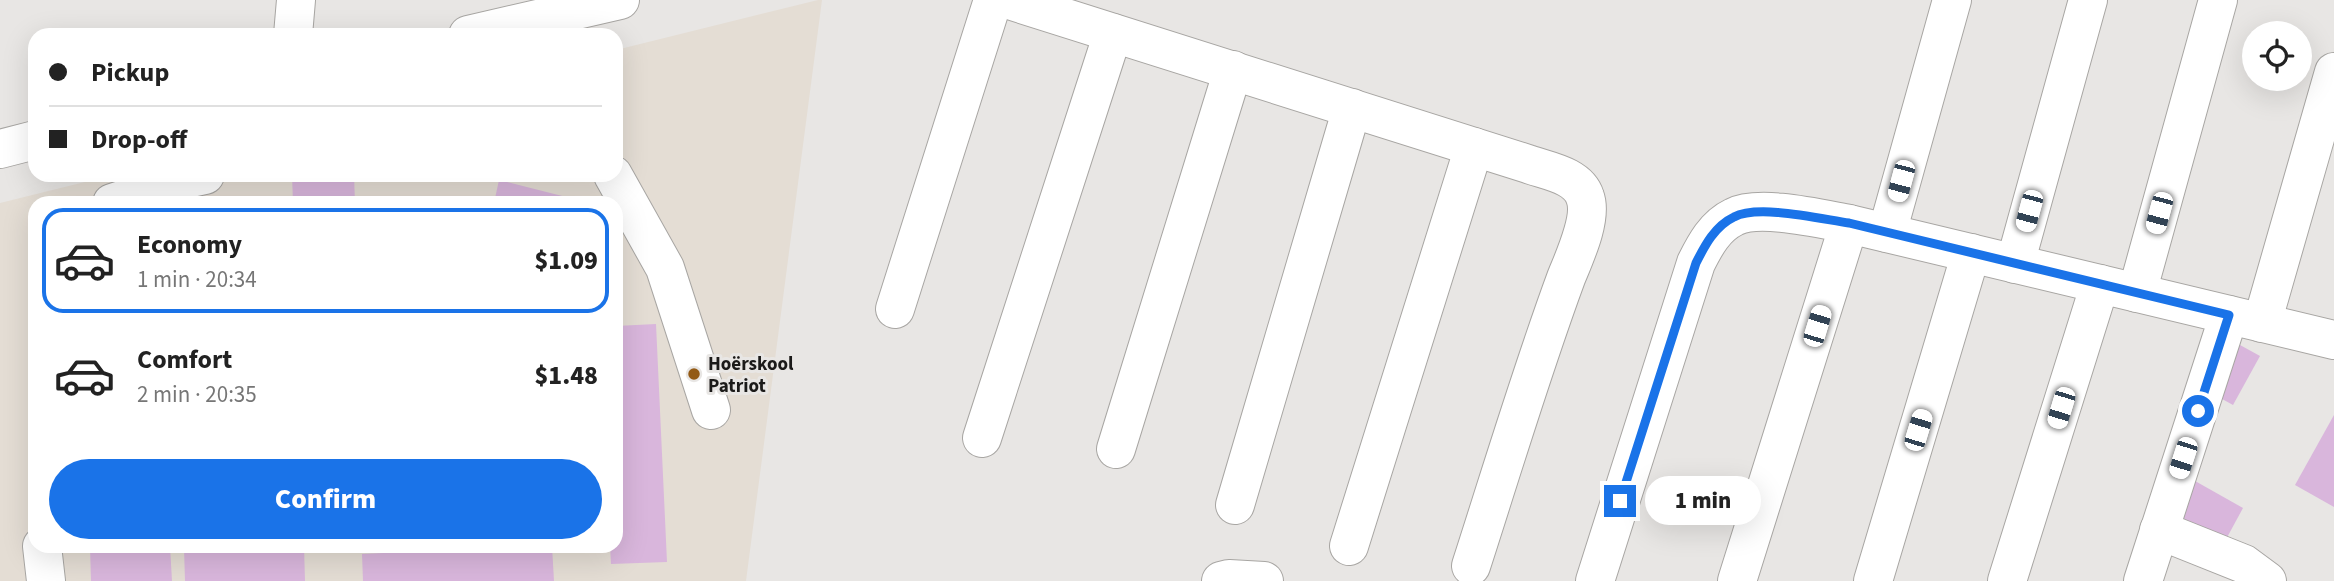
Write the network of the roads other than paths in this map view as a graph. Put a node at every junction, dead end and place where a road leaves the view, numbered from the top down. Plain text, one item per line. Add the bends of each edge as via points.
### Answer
1 (296, 0) edge
2 (620, 0) edge
3 (993, 0) edge
4 (1009, 0) edge
5 (1952, 0) edge
6 (2088, 0) edge
7 (2218, 0) edge
8 (294, 28) edge
9 (498, 28) edge
10 (1113, 33) junction
11 (1233, 70) junction
12 (2334, 72) edge
13 (1352, 108) junction
14 (28, 142) edge
15 (1474, 147) junction
16 (0, 149) edge
17 (176, 182) edge
18 (617, 182) edge
19 (133, 196) edge
20 (1849, 223) junction
21 (1887, 233) junction
22 (1971, 253) junction
23 (2015, 264) junction
24 (2099, 284) junction
25 (2137, 293) junction
26 (894, 309) dead end
27 (2246, 319) junction
28 (2334, 340) edge
29 (711, 410) dead end
30 (982, 438) dead end
31 (1116, 449) dead end
32 (1235, 505) dead end
33 (2159, 530) junction
34 (1349, 546) dead end
35 (42, 553) edge
36 (1471, 566) dead end
37 (46, 581) edge
38 (1221, 581) edge
39 (1264, 581) edge
40 (1595, 581) edge
41 (1737, 581) edge
42 (1873, 581) edge
43 (2007, 581) edge
44 (2143, 581) edge
45 (2267, 581) edge

1 - 8 street
2 - 9 street
3 - 26 street
4 - 10 street
5 - 21 street
6 - 23 street
7 - 25 street
10 - 11 street
10 - 30 street
11 - 13 street
11 - 31 street
12 - 27 street
13 - 15 street
13 - 32 street
14 - 16 street
15 - 34 street
15 - 36 street via 1579,185 1587,212
17 - 19 street
18 - 29 street via 665,268
20 - 21 street
20 - 40 street via 1790,214 1736,215 1706,243
20 - 41 street
21 - 22 street
22 - 23 street
22 - 42 street
23 - 24 street
24 - 25 street
24 - 43 street
25 - 27 street
27 - 28 street
27 - 33 street
33 - 44 street
33 - 45 street via 2244,564
35 - 37 street
38 - 39 street

